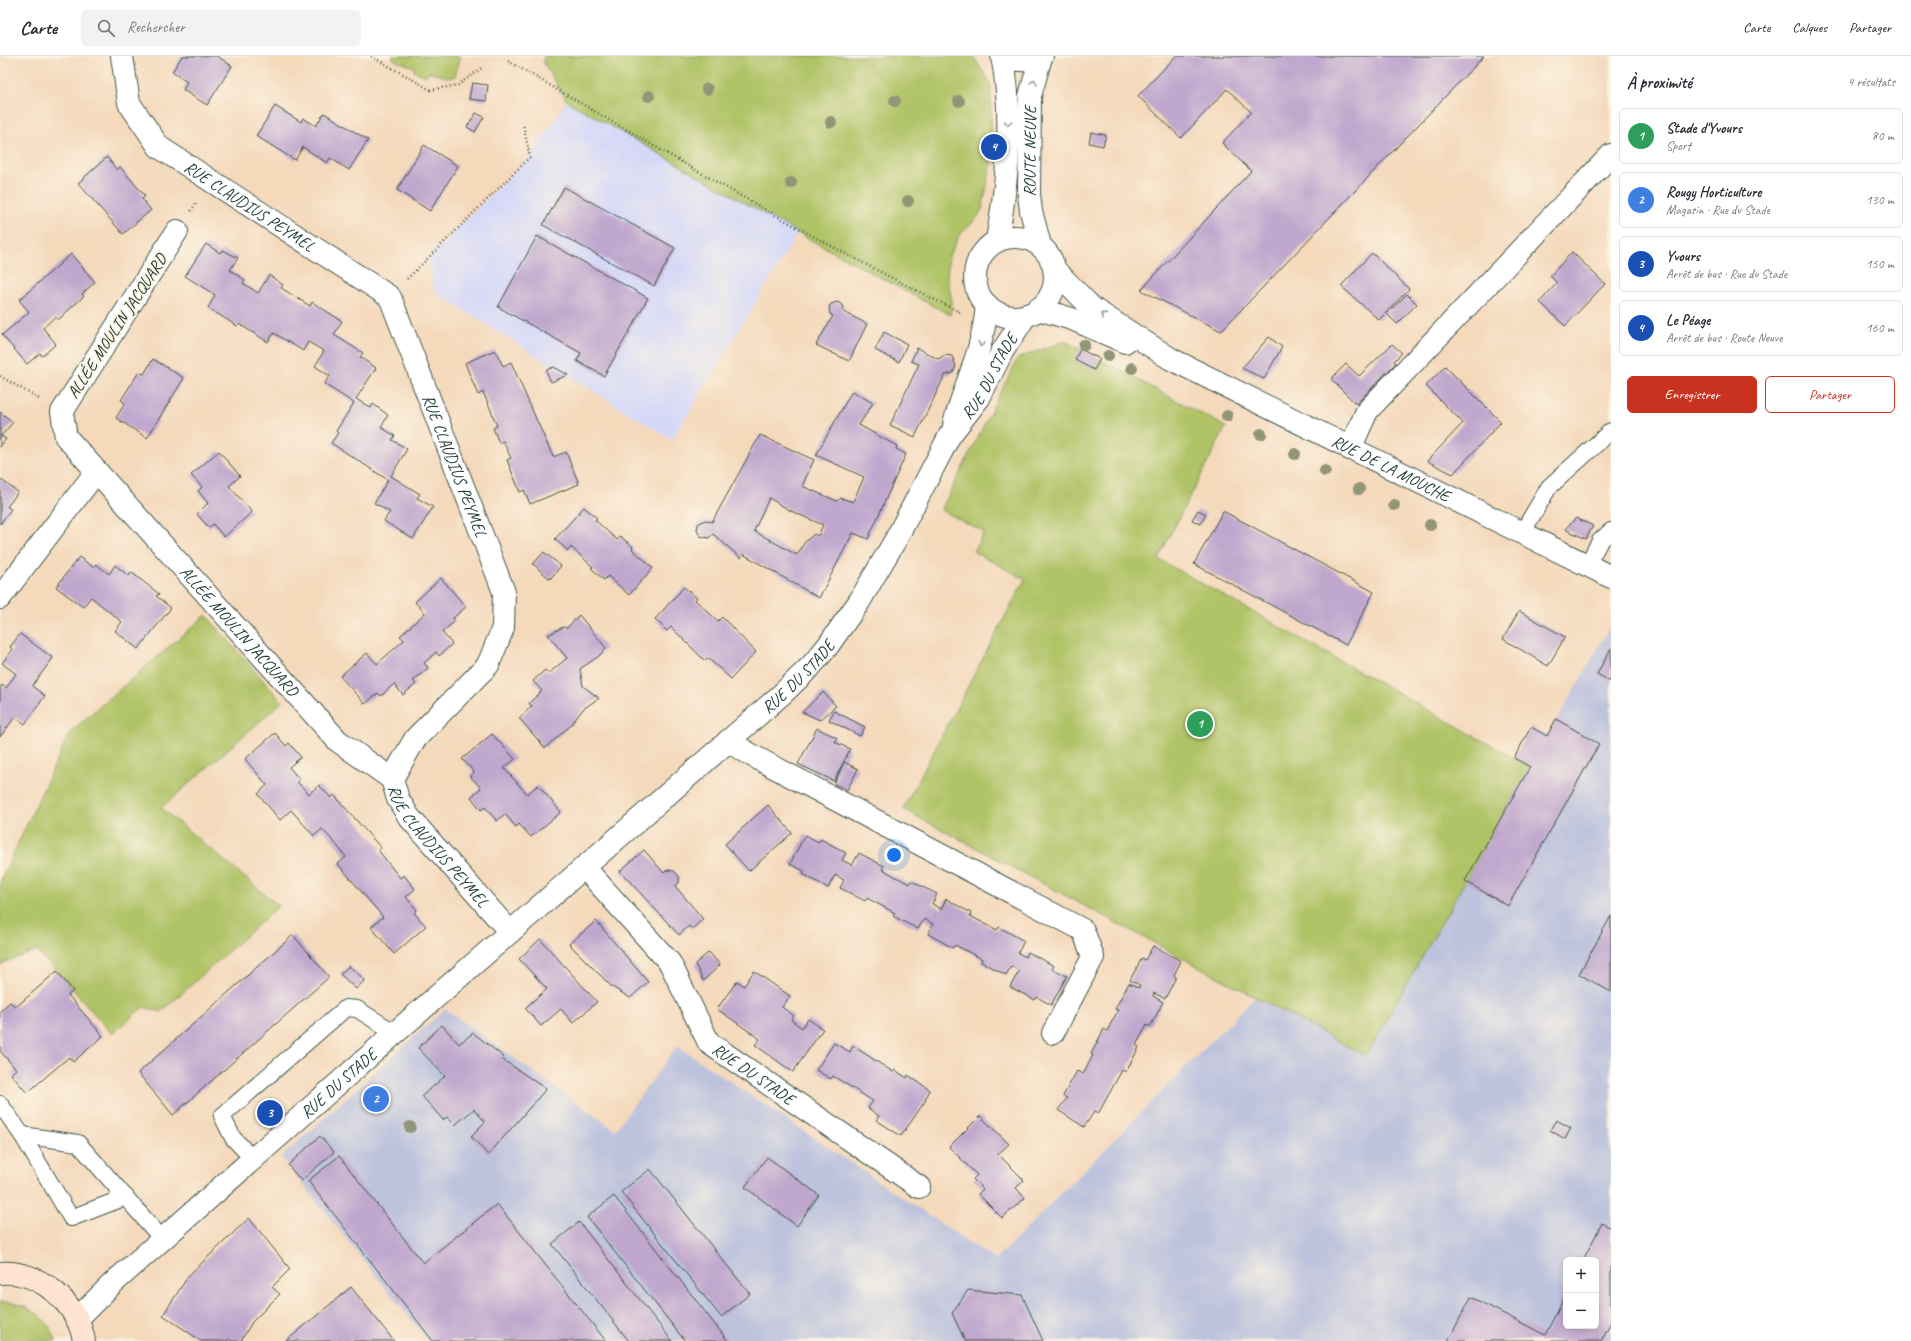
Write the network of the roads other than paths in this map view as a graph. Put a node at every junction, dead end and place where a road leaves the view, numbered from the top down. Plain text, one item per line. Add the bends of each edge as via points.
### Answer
1 (122, 56) edge
2 (1002, 56) edge
3 (1007, 56) edge
4 (1042, 56) edge
5 (1611, 155) edge
6 (177, 231) road end
7 (997, 240) junction
8 (1040, 245) junction
9 (1054, 269) junction
10 (986, 305) junction
11 (1032, 312) junction
12 (1171, 359) junction
13 (1611, 432) edge
14 (950, 435) junction
15 (1350, 449) junction
16 (96, 472) junction
17 (1611, 531) edge
18 (1522, 533) junction
19 (1587, 565) junction
20 (1611, 577) edge
21 (0, 598) edge
22 (728, 741) junction
23 (392, 780) junction
24 (584, 867) junction
25 (510, 932) junction
26 (395, 1033) junction
27 (1053, 1033) dead end
28 (0, 1104) edge
29 (22, 1134) junction
30 (253, 1159) junction
31 (919, 1187) dead end
32 (126, 1197) junction
33 (163, 1240) junction
34 (1, 1272) edge
35 (77, 1319) junction
36 (84, 1341) edge

1 - 23 street, RUE CLAUDIUS PEYMEL via 129,102 159,147 390,297 504,592 503,628 488,665 415,739
2 -> 7 street, ROUTE NEUVE via 1007,80 1008,113 1005,194
3 - 4 street, ROUTE NEUVE via 1021,61
8 -> 4 street, ROUTE NEUVE via 1029,194 1030,96
5 - 15 street via 1366,411
6 - 16 street, ALLÉE MOULIN JACQUARD via 62,412 66,437
7 - 8 street via 1019,236
7 - 10 street via 979,258 975,270 975,283
8 - 9 street via 1049,256
9 - 11 street, RUE DU STADE via 1052,291 1046,301
12 -> 9 street, RUE DE LA MOUCHE via 1092,308
10 - 11 street, RUE DU STADE via 1005,316 1015,317
10 -> 14 street, RUE DU STADE via 985,327 976,360
11 - 12 street, RUE DE LA MOUCHE via 1072,319
11 - 14 street, RUE DU STADE via 1002,352 979,398
12 - 15 street, RUE DE LA MOUCHE
13 - 18 lane via 1549,487
14 - 22 street, RUE DU STADE via 884,561 846,622 811,666
15 - 18 street, RUE DE LA MOUCHE
16 - 21 street
16 - 23 street, ALLÉE MOULIN JACQUARD via 338,741
17 - 19 lane via 1600,541
18 - 19 street, RUE DE LA MOUCHE
19 - 20 street, RUE DE LA MOUCHE
22 - 24 street, RUE DU STADE
22 - 27 street via 1083,930 1093,957
23 - 25 street, RUE CLAUDIUS PEYMEL via 398,799 409,817
24 - 25 street, RUE DU STADE
24 - 31 street, RUE DU STADE via 670,963 709,1042
25 - 26 street, RUE DU STADE
26 - 30 street, RUE DU STADE
26 - 30 lane via 357,1009 346,1008 222,1116 233,1138
28 - 29 lane
29 - 32 lane via 78,1143
29 - 32 lane via 71,1218
30 - 33 street, RUE DU STADE
32 - 33 lane
33 - 35 street, RUE DU STADE via 112,1284
34 - 35 main road via 22,1275 54,1291
35 - 36 main road

